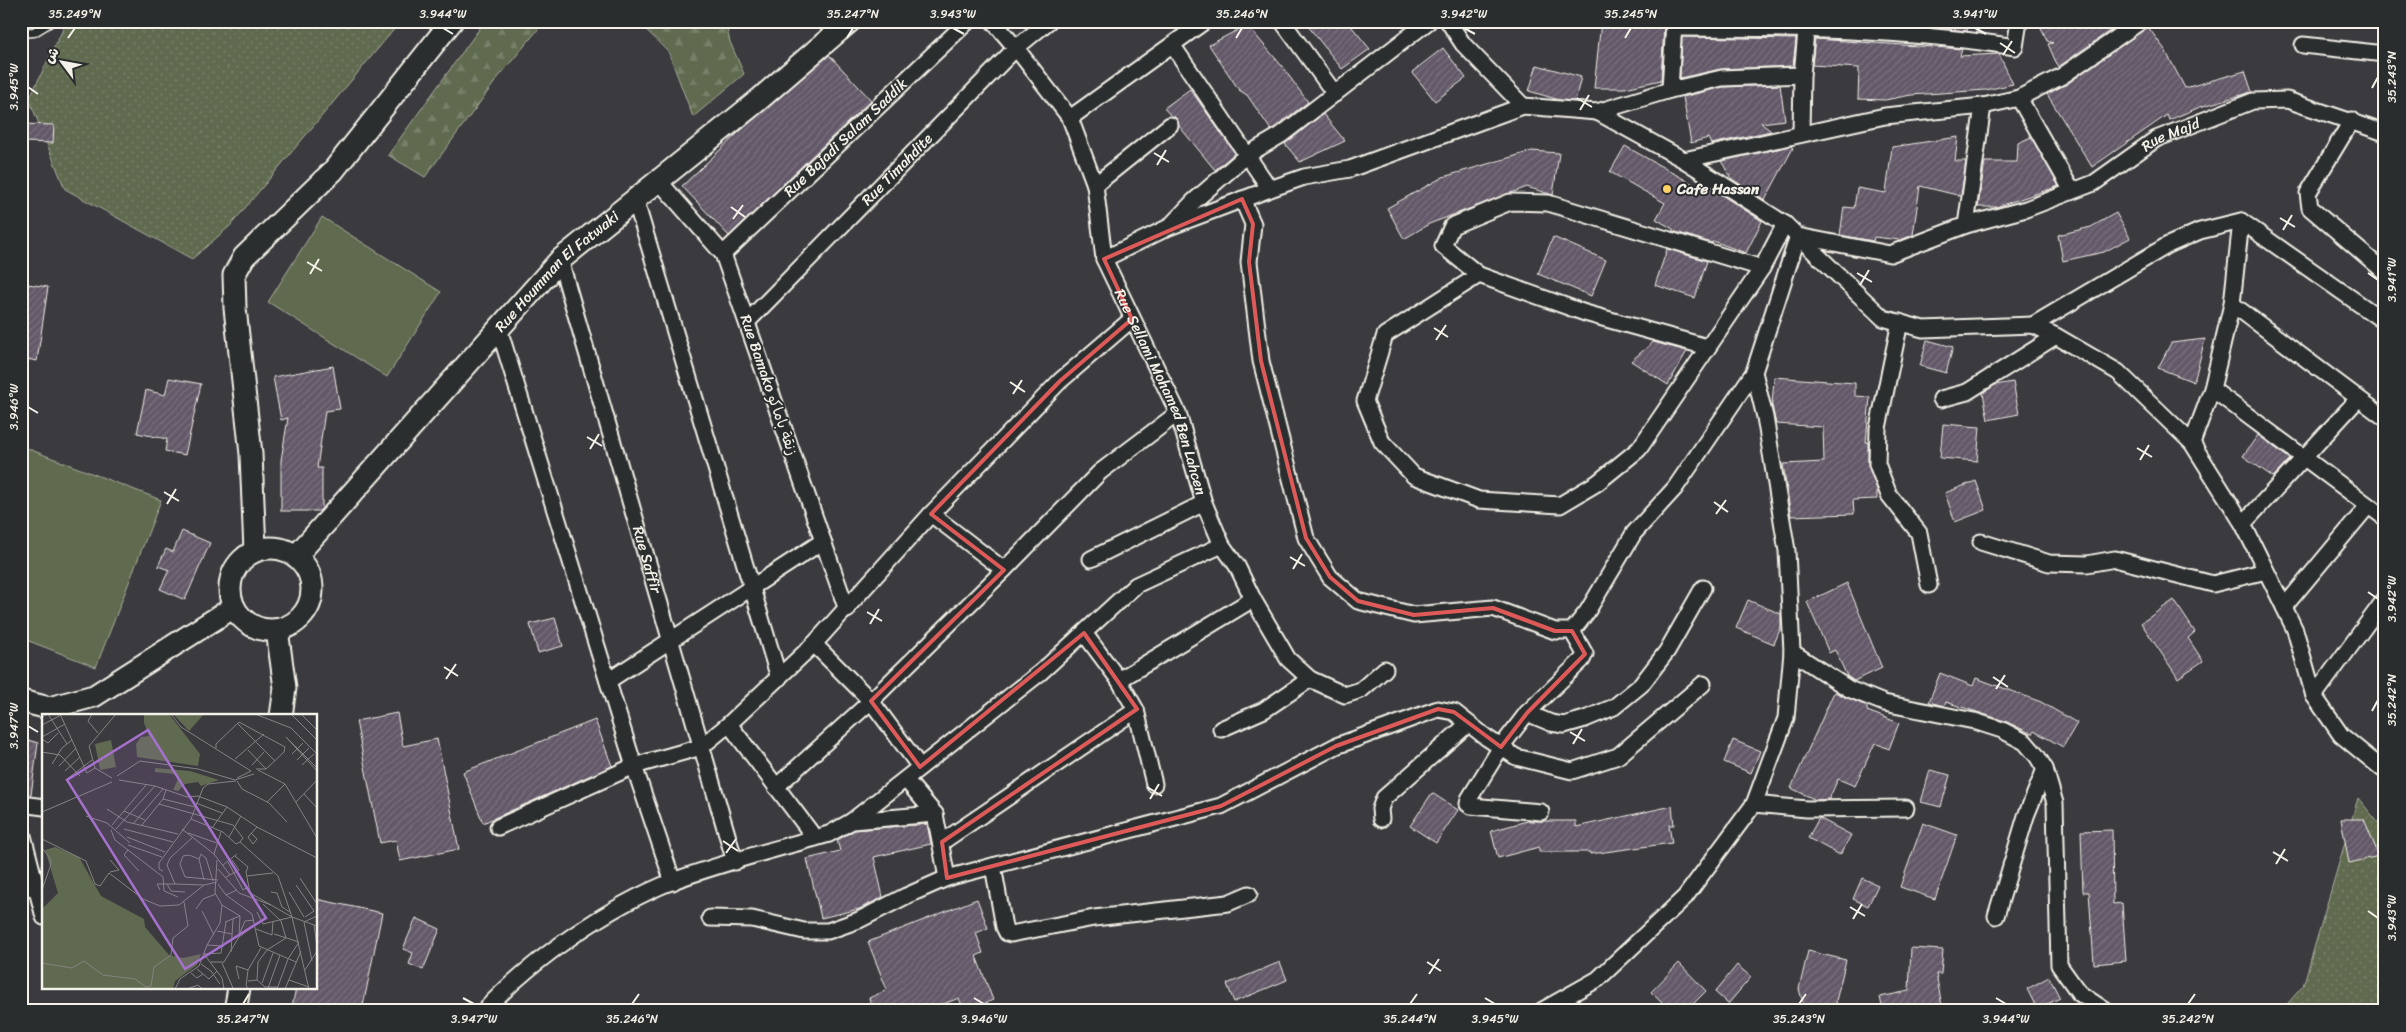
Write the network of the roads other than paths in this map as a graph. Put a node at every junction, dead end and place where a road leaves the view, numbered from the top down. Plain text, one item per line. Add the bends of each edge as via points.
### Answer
1 (52, 21) edge
2 (452, 21) edge
3 (850, 21) edge
4 (968, 21) edge
5 (993, 21) edge
6 (1049, 21) edge
7 (1206, 21) edge
8 (1282, 21) edge
9 (1430, 21) edge
10 (1448, 21) edge
11 (2019, 21) edge
12 (2142, 21) edge
13 (1674, 24) edge
14 (1807, 25) edge
15 (21, 33) edge
16 (2303, 45) dead end
17 (1173, 46) junction
18 (1016, 48) junction
19 (2385, 54) edge
20 (1802, 75) junction
21 (1670, 90) junction
22 (1334, 94) junction
23 (2019, 98) junction
24 (1523, 106) junction
25 (1983, 106) junction
26 (1597, 112) junction
27 (1070, 118) junction
28 (2352, 120) junction
29 (1170, 124) dead end
30 (2385, 132) edge
31 (1801, 133) junction
32 (1247, 155) junction
33 (1684, 160) junction
34 (658, 180) junction
35 (1095, 185) junction
36 (1270, 189) junction
37 (2072, 191) junction
38 (635, 199) junction
39 (1242, 199) junction
40 (2241, 221) junction
41 (1785, 224) junction
42 (1966, 225) junction
43 (1169, 227) junction
44 (1798, 236) junction
45 (723, 254) junction
46 (1104, 259) junction
47 (560, 260) junction
48 (1762, 268) junction
49 (2385, 272) edge
50 (1479, 274) junction
51 (2232, 304) junction
52 (1132, 320) junction
53 (748, 322) junction
54 (1900, 322) junction
55 (2385, 322) edge
56 (2033, 324) junction
57 (499, 329) junction
58 (2056, 336) junction
59 (1707, 347) junction
60 (1754, 372) junction
61 (2212, 389) junction
62 (1940, 398) dead end
63 (2358, 399) junction
64 (1178, 413) junction
65 (2385, 418) edge
66 (2192, 443) junction
67 (2304, 457) junction
68 (1204, 502) junction
69 (2368, 506) junction
70 (931, 514) junction
71 (2385, 518) edge
72 (2243, 524) junction
73 (823, 541) junction
74 (1981, 542) dead end
75 (1222, 545) junction
76 (255, 550) junction
77 (296, 556) junction
78 (1091, 559) dead end
79 (1004, 570) junction
80 (2266, 571) junction
81 (1929, 585) dead end
82 (752, 588) junction
83 (1703, 588) dead end
84 (1253, 599) junction
85 (2385, 599) edge
86 (234, 607) junction
87 (2284, 607) junction
88 (847, 610) junction
89 (277, 630) junction
90 (1572, 631) junction
91 (1084, 633) junction
92 (670, 641) junction
93 (814, 644) junction
94 (1792, 652) junction
95 (1386, 669) dead end
96 (779, 678) junction
97 (1119, 680) junction
98 (1310, 680) junction
99 (608, 681) junction
100 (1703, 684) dead end
101 (2314, 696) junction
102 (871, 701) junction
103 (21, 702) edge
104 (1136, 710) junction
105 (49, 712) edge
106 (1527, 713) junction
107 (280, 714) edge
108 (729, 724) junction
109 (1468, 724) junction
110 (1221, 729) dead end
111 (701, 747) junction
112 (1501, 747) junction
113 (634, 766) junction
114 (920, 766) junction
115 (2045, 769) junction
116 (2385, 770) edge
117 (906, 780) junction
118 (1154, 784) dead end
119 (776, 787) junction
120 (21, 804) edge
121 (1754, 804) junction
122 (42, 807) edge
123 (1906, 808) dead end
124 (1541, 812) dead end
125 (935, 814) junction
126 (1381, 819) dead end
127 (852, 821) junction
128 (498, 827) dead end
129 (21, 828) edge
130 (815, 838) junction
131 (942, 842) junction
132 (735, 862) junction
133 (993, 866) junction
134 (947, 878) junction
135 (673, 882) junction
136 (29, 888) edge
137 (1248, 894) dead end
138 (42, 913) edge
139 (1996, 916) dead end
140 (710, 918) dead end
141 (239, 990) edge
142 (235, 1011) edge
143 (484, 1011) edge
144 (1542, 1011) edge
145 (2106, 1011) edge

1 - 15 lane via 34,32
2 - 76 street via 333,171 244,257 234,275 251,454
3 - 34 street, Rue Houmman El Fatwaki via 755,103
4 - 45 street, Rue Bajadi Salam Saddik
5 - 18 street, Rue Sellami Mohamed Ben Lahcen
6 - 18 street, Rue Timahdite
7 - 17 street
8 - 22 street
9 - 22 street
10 - 24 street via 1463,44
11 - 14 street via 2015,46
12 - 23 street via 2062,76
13 - 14 street
13 - 21 street
14 - 20 street
16 - 19 street
17 - 27 street
17 - 32 street
18 - 27 street, Rue Sellami Mohamed Ben Lahcen
18 - 53 street, Rue Timahdite
20 - 21 street via 1722,78
20 - 31 street
21 - 26 street
22 - 32 street via 1281,135
23 - 25 street
23 - 37 street
24 - 26 street
24 - 36 street via 1350,170 1304,178
25 - 31 street via 1885,116
25 - 42 street
26 - 33 street
27 - 35 street, Rue Sellami Mohamed Ben Lahcen
28 - 30 street, Rue Majd
28 - 37 street, Rue Majd via 2287,100 2253,101 2156,139 2094,183
28 - 49 street via 2308,193 2310,208
29 - 35 street
31 - 33 street
32 - 36 street
32 - 43 street
33 - 41 street
34 - 38 street, Rue Houmman El Fatwaki
34 - 45 street, Rue Bamako زنقة باماكو
35 - 46 street, Rue Sellami Mohamed Ben Lahcen
36 - 39 street
37 - 42 street, Rue Majd via 2026,209
38 - 47 street, Rue Houmman El Fatwaki
38 - 82 street
39 - 43 street
39 - 90 street via 1253,224 1249,262 1260,362 1306,538 1330,577 1358,601 1414,615 1493,608 1555,632
40 - 51 street
40 - 55 street
40 - 56 street via 2200,231 2168,246
41 - 44 street
41 - 48 street
42 - 44 street, Rue Majd via 1890,254
43 - 46 street
44 - 54 street via 1882,318
44 - 60 street
45 - 53 street, Rue Bamako زنقة باماكو
46 - 52 street, Rue Sellami Mohamed Ben Lahcen
47 - 57 street, Rue Houmman El Fatwaki
47 - 92 street, Rue Saffir
48 - 50 street via 1548,203 1510,202 1452,226 1444,246
48 - 59 street
50 - 59 street via 1585,313
50 - 59 street via 1385,335 1364,401 1382,442 1414,476 1479,500 1560,506 1597,483 1639,449
51 - 61 street
51 - 63 street
52 - 64 street, Rue Sellami Mohamed Ben Lahcen
52 - 70 street via 1060,382
53 - 73 street, Rue Bamako زنقة باماكو
54 - 56 street via 1923,329
54 - 81 street via 1878,428 1877,464 1889,495 1919,532
56 - 58 street
57 - 77 street, Rue Houmman El Fatwaki
57 - 99 street
58 - 62 street via 1967,392
58 - 66 street via 2118,372
60 - 90 street via 1676,488 1634,533 1587,612
60 - 94 street via 1765,417 1787,551
61 - 66 street
61 - 67 street
63 - 65 street
63 - 67 street
64 - 68 street, Rue Sellami Mohamed Ben Lahcen
64 - 79 street via 1100,472
66 - 72 street
67 - 69 street
67 - 72 street
68 - 75 street, Rue Sellami Mohamed Ben Lahcen
68 - 78 street
69 - 71 street
69 - 87 street
70 - 79 street
70 - 88 street
72 - 80 street
73 - 82 street
73 - 88 street, Rue Bamako زنقة باماكو
74 - 80 street via 2049,563 2087,564 2115,559 2213,584
75 - 84 street, Rue Sellami Mohamed Ben Lahcen via 1237,566
75 - 91 street via 1136,585
76 - 77 street via 269,547 284,549
76 - 86 street via 242,558 234,570 229,586
77 - 89 street via 306,566 313,584 312,598 308,609 298,620
79 - 102 street
80 - 87 street
82 - 92 street
82 - 96 street
83 - 106 street via 1667,651 1641,685 1614,707 1564,725
84 - 97 street
84 - 98 street, Rue Sellami Mohamed Ben Lahcen via 1288,659
85 - 101 street
86 - 89 street via 249,624
86 - 105 street via 94,696
87 - 101 street via 2295,630
88 - 93 street
89 - 107 street via 285,688
90 - 106 street via 1585,654 1582,660
91 - 97 street
91 - 114 street via 1041,672
92 - 99 street
92 - 111 street, Rue Saffir
93 - 96 street
93 - 102 street
94 - 115 street via 1849,689 1884,703 2002,730 2025,742
94 - 121 street via 1786,718
95 - 98 street, Rue Sellami Mohamed Ben Lahcen via 1361,690 1345,695
96 - 108 street
97 - 104 street
98 - 110 street via 1264,710
99 - 113 street
100 - 112 street via 1618,756 1572,771 1516,757
101 - 116 street via 2341,734
102 - 114 street
102 - 119 street
103 - 105 street
104 - 118 street
104 - 131 street
106 - 112 street
108 - 111 street
108 - 119 street
109 - 112 street
109 - 126 street via 1384,798
109 - 133 street via 1454,712 1438,709 1336,746 1221,806
111 - 113 street
111 - 132 street, Rue Saffir
112 - 124 street via 1468,804
113 - 128 street
113 - 135 street
114 - 117 street
115 - 139 street via 2026,816
115 - 145 street via 2055,804 2059,966 2079,993
117 - 125 street
117 - 127 street
119 - 130 street
120 - 122 street
121 - 123 street via 1807,809
121 - 144 street via 1685,897 1598,979
125 - 127 street
125 - 131 street
127 - 130 street
129 - 136 street
130 - 132 street
131 - 134 street
132 - 135 street
133 - 134 street
133 - 137 street via 1004,928 1011,934 1094,918 1228,903
134 - 140 street via 859,920 828,931 804,931 752,919
135 - 143 street via 621,906 557,948
136 - 138 street
141 - 142 street

